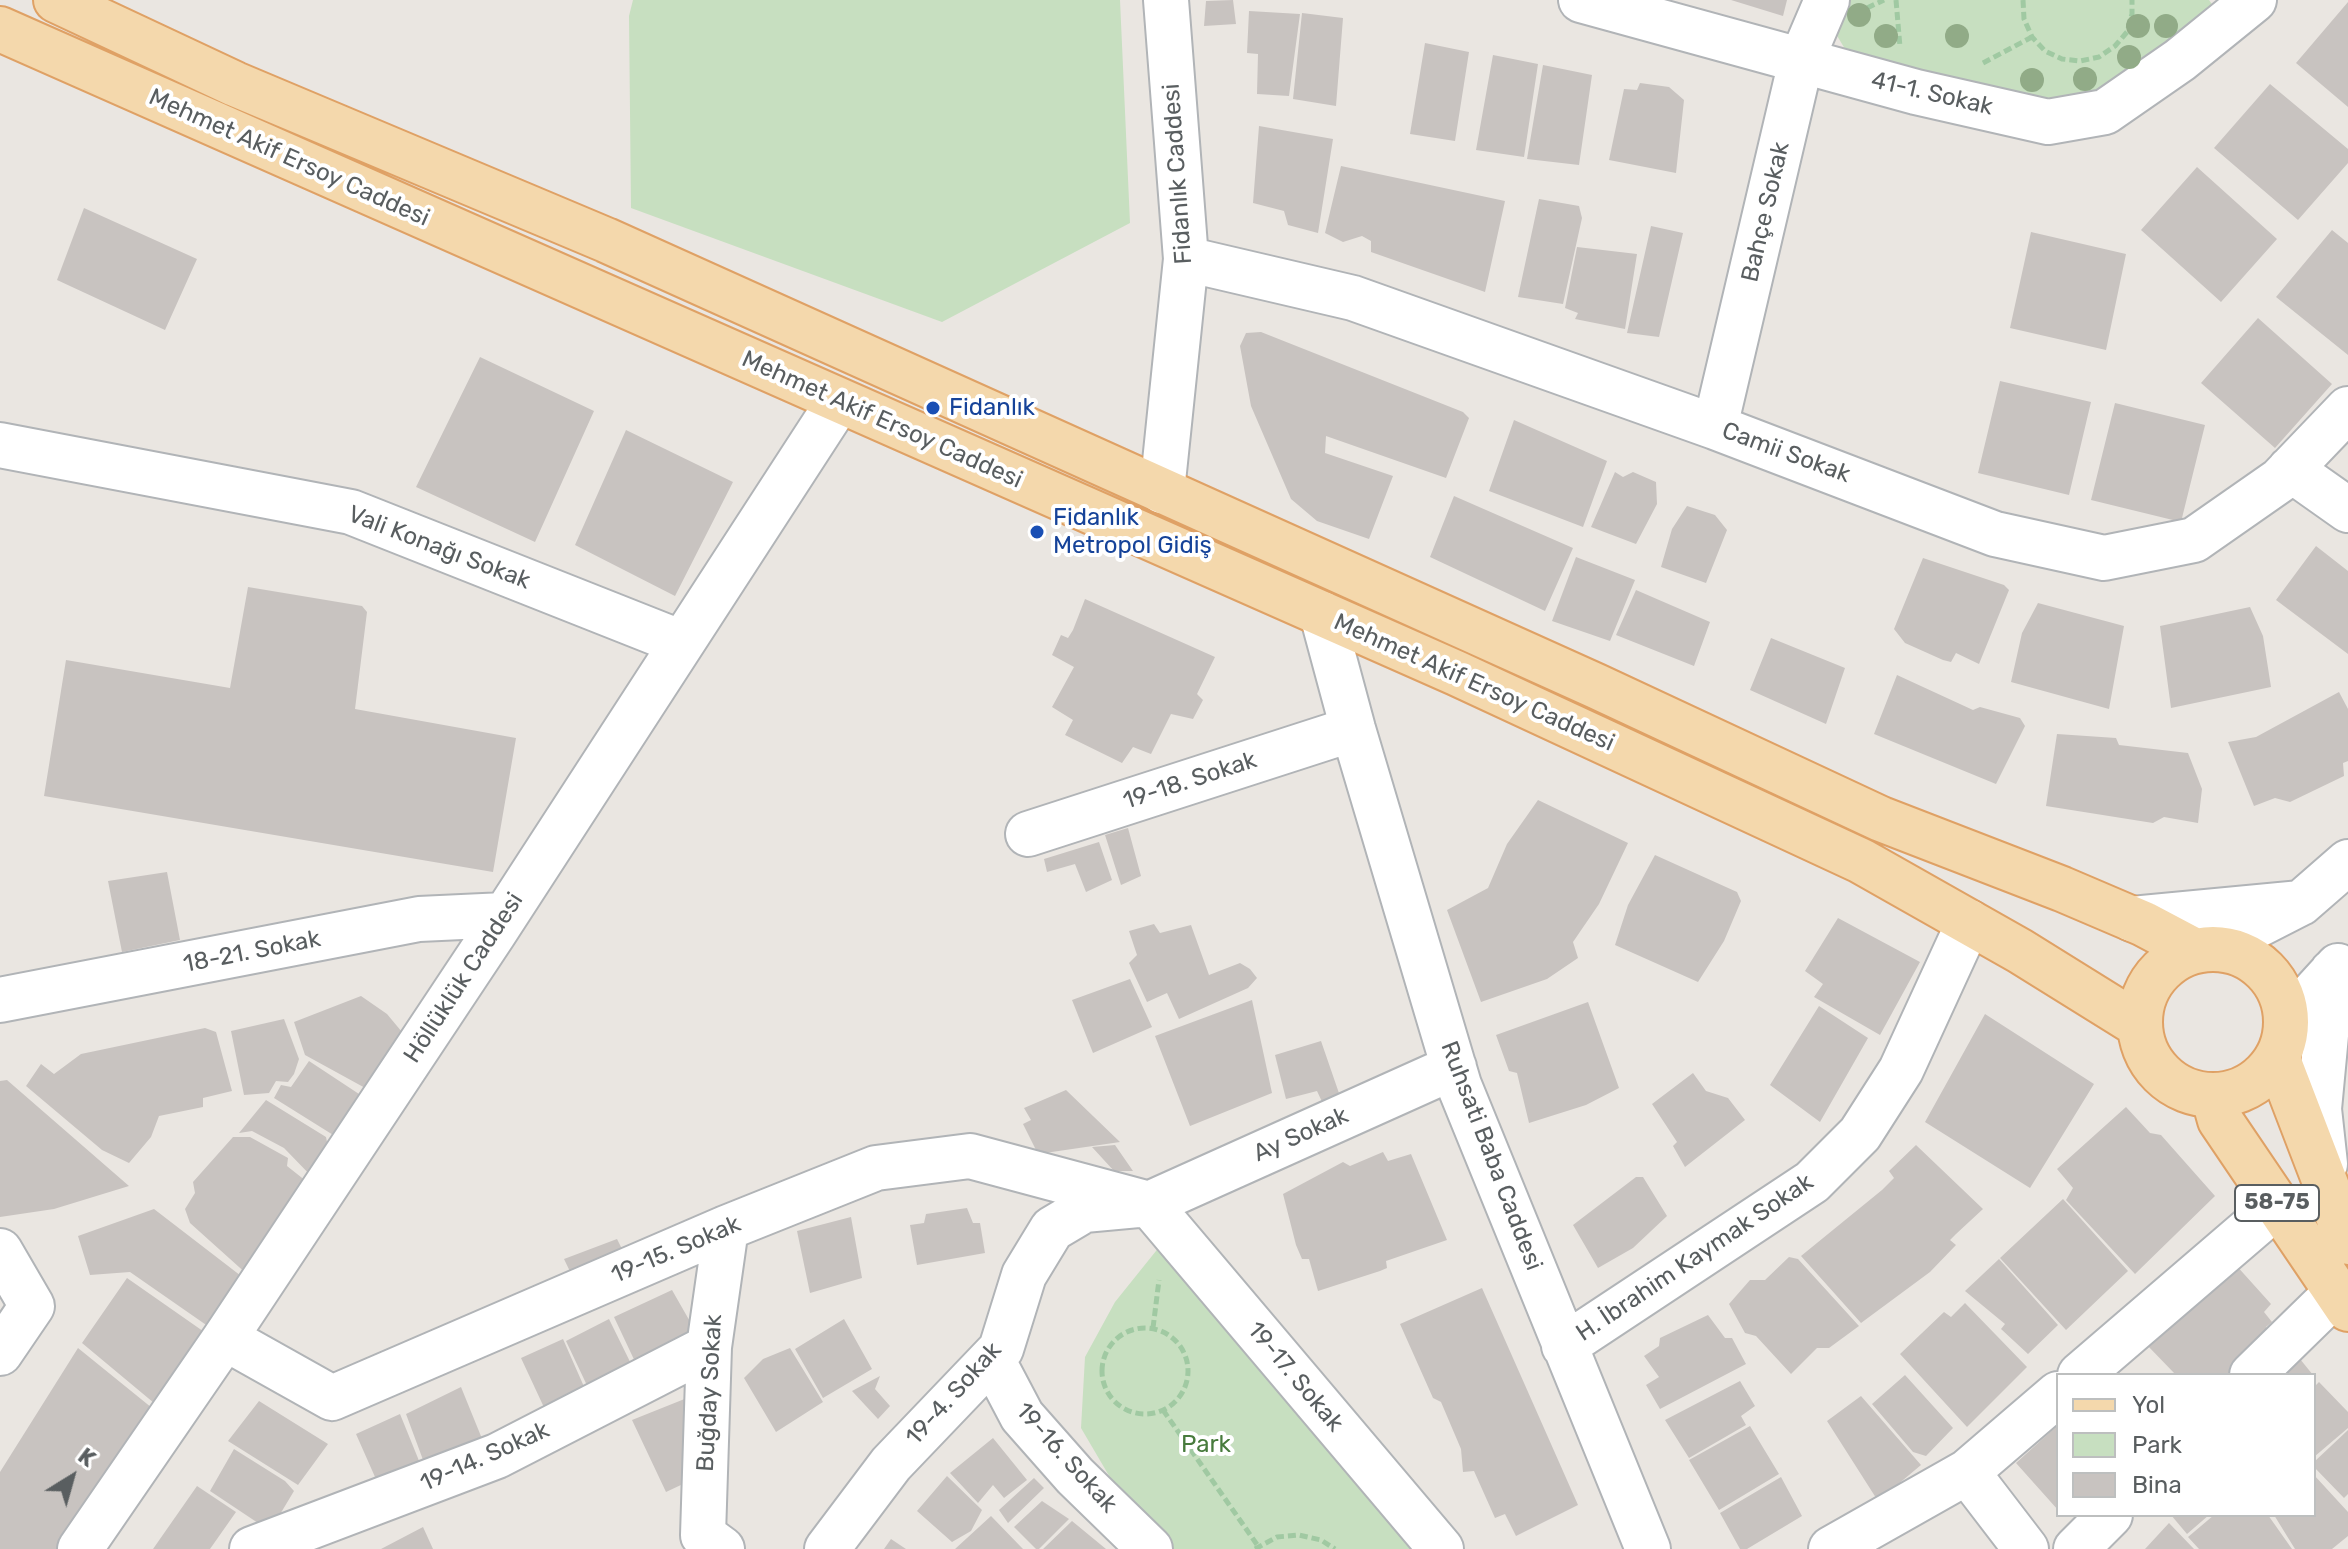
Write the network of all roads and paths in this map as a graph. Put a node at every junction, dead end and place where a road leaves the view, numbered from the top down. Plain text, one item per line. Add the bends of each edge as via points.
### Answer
1 (56, 0) edge
2 (1166, 0) edge
3 (1581, 0) edge
4 (1827, 0) edge
5 (2016, 0) edge
6 (2023, 0) edge
7 (2132, 0) edge
8 (2240, 5) edge
9 (2021, 11) junction
10 (0, 29) edge
11 (1801, 61) junction
12 (1186, 259) junction
13 (839, 401) junction
14 (2348, 409) edge
15 (1715, 427) junction
16 (0, 445) edge
17 (2290, 469) junction
18 (1162, 491) junction
19 (2348, 510) edge
20 (1322, 614) junction
21 (682, 643) junction
22 (1353, 729) junction
23 (1028, 834) dead end
24 (2348, 862) edge
25 (2301, 903) junction
26 (505, 915) junction
27 (2132, 919) junction
28 (1969, 922) junction
29 (2204, 949) junction
30 (2340, 963) edge
31 (0, 1000) edge
32 (2139, 1025) junction
33 (2282, 1040) junction
34 (1454, 1067) junction
35 (2213, 1095) junction
36 (2327, 1186) junction
37 (1149, 1204) junction
38 (2278, 1205) junction
39 (726, 1228) junction
40 (2348, 1242) edge
41 (0, 1251) edge
42 (2342, 1300) edge
43 (225, 1338) junction
44 (1564, 1346) junction
45 (709, 1347) junction
46 (0, 1353) edge
47 (992, 1359) junction
48 (2082, 1373) edge
49 (2254, 1373) edge
50 (2056, 1396) edge
51 (1163, 1410) junction
52 (1967, 1472) junction
53 (2108, 1517) edge
54 (1256, 1548) edge
55 (80, 1549) edge
56 (252, 1549) edge
57 (722, 1549) edge
58 (827, 1549) edge
59 (1150, 1549) edge
60 (1335, 1549) edge
61 (1441, 1549) edge
62 (1648, 1549) edge
63 (1831, 1549) edge
64 (2026, 1549) edge
65 (2076, 1549) edge

1 - 18 main road, Mehmet Akif Ersoy Caddesi via 235,84 606,240
2 - 12 street, Fidanlık Caddesi
3 - 11 street, 41-1. Sokak
4 - 11 street, Bahçe Sokak
5 - 9 path
6 - 9 path
7 - 9 path via 2127,32 2099,57 2080,61 2045,51
8 - 11 street, 41-1. Sokak via 2180,60 2105,112 2048,122
10 - 13 main road, Mehmet Akif Ersoy Caddesi
11 - 15 street, Bahçe Sokak
12 - 15 street, Camii Sokak via 1353,298
12 - 18 street, Fidanlık Caddesi
13 - 20 main road, Mehmet Akif Ersoy Caddesi
13 - 21 street, Höllüklük Caddesi
14 - 17 street, Camii Sokak
15 - 17 street, Camii Sokak via 1995,534 2104,558 2194,540
16 - 21 street, Vali Konağı Sokak via 351,512
17 - 19 street
18 - 27 main road, Mehmet Akif Ersoy Caddesi via 1881,819
20 - 22 street, Ruhsati Baba Caddesi
20 - 28 main road, Mehmet Akif Ersoy Caddesi via 1861,861
21 - 26 street, Höllüklük Caddesi
22 - 23 street, 19-18. Sokak
22 - 34 street, Ruhsati Baba Caddesi
24 - 25 street
25 - 27 street
25 - 29 street
26 - 31 street, 18-21. Sokak via 419,919
26 - 43 street, Höllüklük Caddesi
27 - 29 main road, Mehmet Akif Ersoy Caddesi
28 - 32 main road, Mehmet Akif Ersoy Caddesi
28 - 44 street, H. İbrahim Kaymak Sokak via 1901,1070 1860,1134 1812,1182
29 - 32 main road via 2177,957 2152,981
29 - 33 main road via 2245,956 2265,970 2283,1000
30 - 33 street
30 - 36 street via 2319,1109
32 - 35 main road via 2157,1069 2175,1084
33 - 35 main road via 2271,1067 2254,1082
33 - 36 main road
34 - 37 street, Ay Sokak
34 - 44 street, Ruhsati Baba Caddesi
35 - 38 main road, 58-75 via 2220,1120
36 - 40 main road
37 - 39 street, 19-15. Sokak via 970,1156 876,1168
37 - 47 street, 19-4. Sokak via 1084,1210 1052,1229 1024,1275 1001,1349
37 - 61 street, 19-17. Sokak
38 - 42 main road, 58-75
38 - 48 street
39 - 43 street, 19-15. Sokak via 332,1398
39 - 45 street, Buğday Sokak
41 - 46 street via 32,1306
42 - 49 street
43 - 55 street, Höllüklük Caddesi
44 - 62 street, Ruhsati Baba Caddesi
45 - 56 street, 19-14. Sokak via 497,1456
45 - 57 street, Buğday Sokak via 703,1535
47 - 58 street, 19-4. Sokak via 891,1464
47 - 59 street, 19-16. Sokak via 1022,1416
50 - 52 street
51 - 51 path via 1126,1409 1107,1390 1102,1363 1115,1339 1126,1332 1153,1328 1167,1333 1186,1356 1186,1385
51 - 54 path
52 - 63 street
52 - 64 street
53 - 65 street
54 - 60 path via 1277,1537 1299,1535

